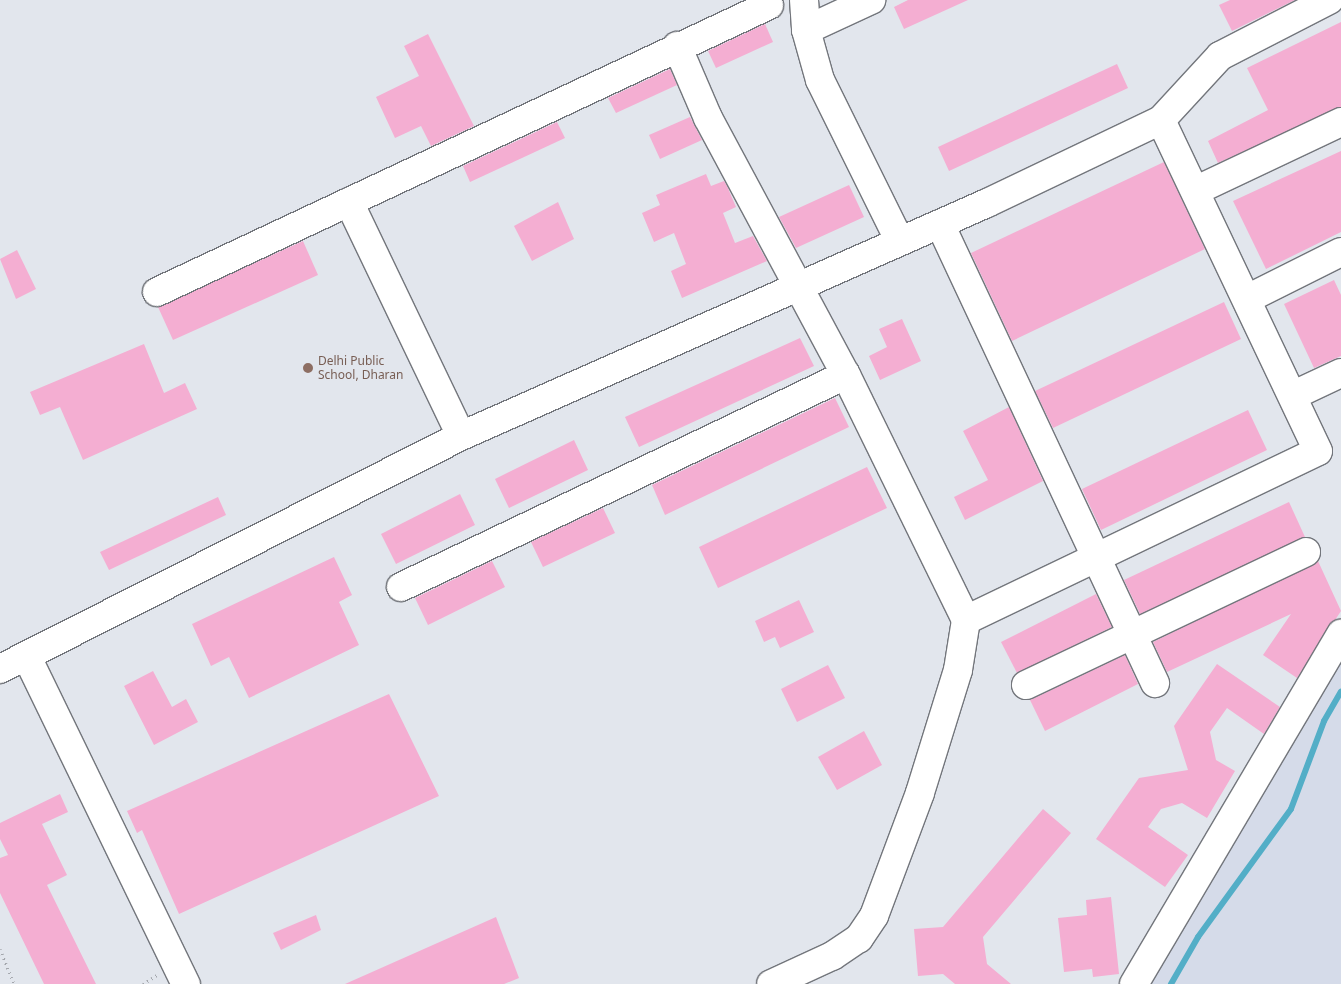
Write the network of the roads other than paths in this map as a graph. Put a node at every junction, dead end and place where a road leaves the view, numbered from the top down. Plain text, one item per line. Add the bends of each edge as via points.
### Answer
1 (804, 0) edge
2 (871, 0) edge
3 (1329, 0) edge
4 (769, 5) dead end
5 (806, 30) junction
6 (677, 46) junction
7 (1161, 120) junction
8 (1341, 122) edge
9 (1197, 190) junction
10 (349, 202) junction
11 (940, 224) junction
12 (900, 240) junction
13 (1341, 252) edge
14 (796, 284) junction
15 (157, 292) dead end
16 (1247, 299) junction
17 (1341, 372) edge
18 (846, 375) junction
19 (1294, 395) junction
20 (461, 436) junction
21 (1306, 552) dead end
22 (1093, 557) junction
23 (401, 587) dead end
24 (966, 620) junction
25 (1130, 634) junction
26 (1341, 634) edge
27 (27, 657) junction
28 (0, 668) edge
29 (1155, 683) dead end
30 (1026, 685) dead end
31 (186, 984) edge
32 (771, 984) edge
33 (1134, 984) edge

1 - 5 street
2 - 5 street
3 - 7 street via 1220,56
4 - 6 street
5 - 12 street via 820,80
6 - 10 street
6 - 14 street via 708,118
7 - 9 street
7 - 11 street
8 - 9 street
9 - 16 street
10 - 15 street
10 - 20 street
11 - 12 street
11 - 22 street
12 - 14 street
13 - 16 street
14 - 18 street
14 - 20 street
16 - 19 street
17 - 19 street
18 - 23 street
18 - 24 street
19 - 22 street via 1318,451
20 - 27 street
21 - 25 street
22 - 24 street
22 - 25 street
24 - 32 street via 958,670 923,784 874,916 859,938 832,956
25 - 29 street
25 - 30 street
26 - 33 street
27 - 28 street
27 - 31 street

